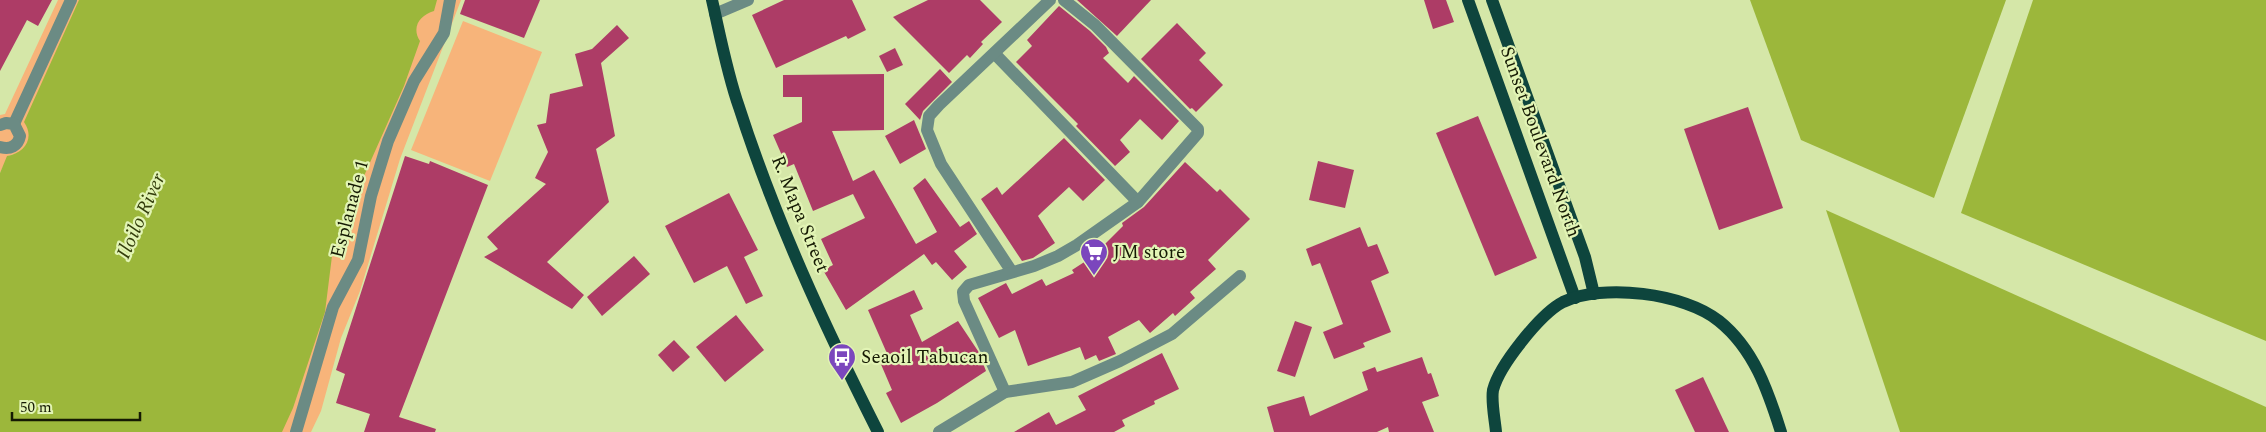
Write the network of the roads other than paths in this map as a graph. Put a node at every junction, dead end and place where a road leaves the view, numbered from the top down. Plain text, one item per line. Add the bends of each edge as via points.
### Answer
1 (71, 0) edge
2 (450, 0) edge
3 (712, 0) edge
4 (748, 0) edge
5 (1050, 0) edge
6 (1064, 0) edge
7 (1468, 0) edge
8 (1492, 0) edge
9 (715, 14) junction
10 (994, 54) junction
11 (0, 124) edge
12 (14, 124) junction
13 (0, 148) edge
14 (1138, 202) junction
15 (1012, 272) junction
16 (1240, 276) dead end
17 (1594, 294) junction
18 (1575, 298) junction
19 (1005, 392) junction
20 (296, 432) edge
21 (878, 432) edge
22 (939, 432) edge
23 (1496, 432) edge
24 (1781, 432) edge

1 - 12 street
2 - 20 street, Esplanade 1 via 444,33 414,80 388,141 371,196 358,260 333,307
3 - 9 main road, R. Mapa Street
4 - 9 street
5 - 10 street
6 - 14 street via 1095,25 1198,130
7 - 18 main road, Sunset Boulevard North
8 - 17 main road, Sunset Boulevard North via 1585,257
9 - 21 main road, R. Mapa Street via 738,106 769,194 831,339
10 - 14 street
10 - 15 street via 929,116 927,130 941,164
11 - 12 street
12 - 13 street via 20,132 19,140 13,147
14 - 15 street via 1058,256
15 - 19 street via 969,285 963,292 964,301
16 - 19 street via 1172,334 1120,361 1072,382
17 - 18 main road
17 - 24 main road via 1635,293 1662,297 1694,307 1719,321 1756,365
18 - 23 main road via 1551,310 1515,348 1493,392
19 - 22 street

